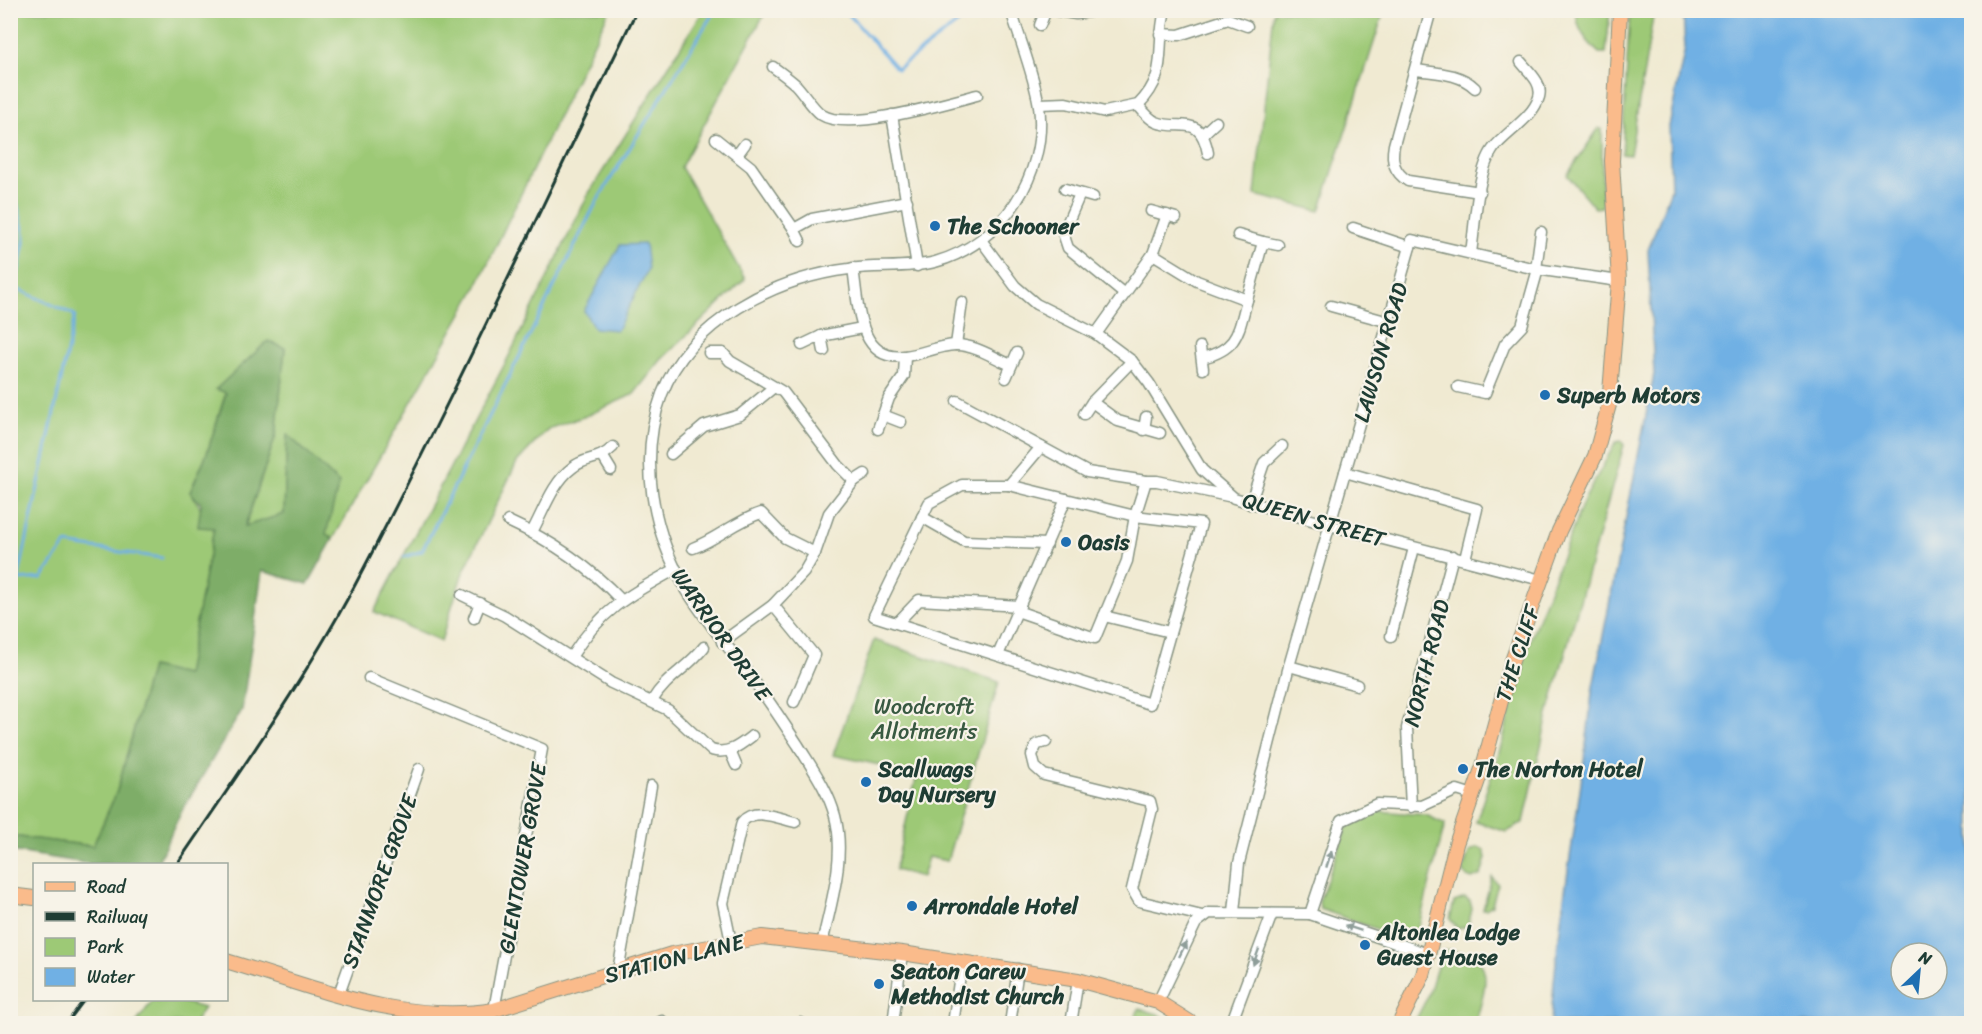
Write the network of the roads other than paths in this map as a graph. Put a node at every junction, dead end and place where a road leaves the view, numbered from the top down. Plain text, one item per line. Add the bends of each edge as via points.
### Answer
1 (1011, 10) edge
2 (1046, 10) edge
3 (1052, 10) edge
4 (1100, 10) edge
5 (1165, 10) edge
6 (1431, 10) edge
7 (1620, 10) edge
8 (1229, 15) edge
9 (1040, 25) dead end
10 (1247, 26) dead end
11 (1160, 34) junction
12 (1521, 62) dead end
13 (773, 67) dead end
14 (1416, 70) junction
15 (1476, 88) dead end
16 (977, 96) dead end
17 (1039, 104) junction
18 (1138, 105) junction
19 (892, 115) junction
20 (1216, 122) dead end
21 (1203, 134) junction
22 (716, 139) dead end
23 (745, 144) dead end
24 (1208, 153) dead end
25 (737, 155) junction
26 (1065, 189) dead end
27 (1480, 192) junction
28 (1080, 194) junction
29 (1093, 197) dead end
30 (907, 201) junction
31 (1151, 211) dead end
32 (1353, 228) dead end
33 (794, 229) junction
34 (1541, 232) dead end
35 (1238, 235) dead end
36 (981, 240) junction
37 (800, 241) dead end
38 (1263, 242) junction
39 (1278, 245) dead end
40 (1410, 247) junction
41 (1471, 253) junction
42 (1153, 254) junction
43 (917, 266) junction
44 (853, 268) junction
45 (1537, 269) junction
46 (1620, 281) junction
47 (1123, 293) junction
48 (1247, 300) junction
49 (962, 302) dead end
50 (1330, 306) dead end
51 (1389, 322) junction
52 (862, 328) junction
53 (1096, 334) junction
54 (821, 336) junction
55 (802, 345) dead end
56 (956, 345) junction
57 (824, 351) dead end
58 (710, 353) dead end
59 (1017, 354) dead end
60 (905, 356) junction
61 (1202, 358) dead end
62 (1132, 361) junction
63 (1011, 365) junction
64 (1006, 378) dead end
65 (774, 387) junction
66 (1458, 387) dead end
67 (957, 401) dead end
68 (1092, 402) junction
69 (1084, 414) dead end
70 (883, 415) junction
71 (1146, 417) dead end
72 (901, 422) dead end
73 (878, 429) dead end
74 (1144, 430) junction
75 (677, 432) dead end
76 (1160, 434) dead end
77 (686, 442) junction
78 (1282, 446) dead end
79 (613, 447) dead end
80 (1041, 447) junction
81 (670, 454) dead end
82 (603, 457) junction
83 (611, 470) dead end
84 (1345, 472) junction
85 (865, 474) dead end
86 (854, 481) junction
87 (1146, 481) junction
88 (1009, 485) junction
89 (1234, 498) junction
90 (1066, 499) junction
91 (1250, 504) junction
92 (1135, 516) junction
93 (922, 517) junction
94 (508, 521) dead end
95 (1329, 525) junction
96 (532, 532) junction
97 (1047, 544) junction
98 (693, 548) dead end
99 (1414, 548) junction
100 (815, 553) junction
101 (1453, 556) junction
102 (1464, 559) junction
103 (676, 569) junction
104 (1541, 580) junction
105 (462, 595) dead end
106 (621, 600) junction
107 (480, 603) junction
108 (773, 605) junction
109 (1018, 609) junction
110 (1104, 616) junction
111 (474, 618) dead end
112 (897, 623) junction
113 (1170, 632) junction
114 (1391, 636) dead end
115 (722, 642) junction
116 (704, 647) dead end
117 (998, 655) junction
118 (571, 657) junction
119 (1289, 666) junction
120 (369, 678) dead end
121 (1358, 685) dead end
122 (652, 701) junction
123 (794, 702) dead end
124 (752, 736) dead end
125 (1046, 742) dead end
126 (730, 751) junction
127 (736, 765) dead end
128 (419, 769) dead end
129 (651, 786) dead end
130 (1473, 795) junction
131 (1411, 807) junction
132 (795, 822) dead end
133 (10, 895) edge
134 (33, 898) edge
135 (1234, 912) junction
136 (1272, 914) junction
137 (1310, 914) junction
138 (1202, 916) junction
139 (731, 942) junction
140 (822, 944) junction
141 (902, 953) junction
142 (1428, 954) junction
143 (962, 961) junction
144 (228, 962) edge
145 (1018, 969) junction
146 (618, 971) junction
147 (1078, 980) junction
148 (339, 994) junction
149 (1158, 1002) junction
150 (494, 1010) junction
151 (440, 1019) edge
152 (656, 1023) edge
153 (663, 1023) edge
154 (893, 1023) edge
155 (953, 1023) edge
156 (1010, 1023) edge
157 (1071, 1023) edge
158 (1193, 1023) edge
159 (1231, 1023) edge
160 (1399, 1023) edge

1 - 17 street, WARRIOR DRIVE
2 - 9 street
3 - 4 street via 1076,14
5 - 11 street
6 - 14 street
7 - 46 main road, THE CLIFF via 1612,161
8 - 10 street
8 - 11 street via 1189,33
11 - 18 street via 1158,79
12 - 27 street via 1537,81 1539,98 1492,150
13 - 19 street via 823,116 852,121
14 - 15 street via 1458,76
14 - 27 street via 1394,145 1394,167 1408,181
16 - 19 street
17 - 18 street via 1066,104 1105,112
17 - 36 street, WARRIOR DRIVE via 1038,151 1029,179 1015,205
18 - 21 street via 1156,122 1180,123
19 - 30 street
20 - 21 street
21 - 24 street
22 - 25 street
23 - 25 street
25 - 33 street via 758,175
26 - 28 street
27 - 41 street
28 - 29 street
28 - 47 street via 1062,234 1064,239 1068,248
30 - 33 street via 812,219
30 - 43 street
31 - 42 street via 1171,216
32 - 40 street
33 - 37 street
34 - 45 street
35 - 38 street
36 - 43 street, WARRIOR DRIVE via 949,257
36 - 53 street, QUEEN STREET via 1015,286 1036,304
38 - 39 street
38 - 48 street
40 - 41 street via 1412,240
40 - 51 street, LAWSON ROAD
41 - 45 street
42 - 47 street
42 - 48 street via 1197,280
43 - 44 street, WARRIOR DRIVE
44 - 52 street
44 - 103 street, WARRIOR DRIVE via 798,279 745,304 699,340 678,366 664,390 654,420 650,452 651,491 658,524
45 - 46 street
45 - 66 street via 1522,326 1505,344 1485,393
46 - 104 main road, THE CLIFF via 1613,376 1602,433
47 - 53 street
48 - 61 street via 1231,345
49 - 56 street
50 - 51 street
51 - 84 street, LAWSON ROAD
52 - 54 street
52 - 60 street via 869,341 882,351
53 - 62 street, QUEEN STREET
54 - 55 street
54 - 57 street
56 - 60 street
56 - 63 street
58 - 65 street via 723,353
59 - 63 street
60 - 70 street via 904,376
62 - 68 street
62 - 89 street, QUEEN STREET via 1202,470
63 - 64 street
65 - 77 street via 740,415 704,426
65 - 86 street via 783,392
67 - 80 street
68 - 69 street
68 - 74 street via 1118,421
70 - 72 street
70 - 73 street
71 - 74 street
74 - 76 street
75 - 77 street
77 - 81 street
78 - 91 street via 1264,463
79 - 82 street
80 - 87 street via 1087,472
80 - 88 street
82 - 83 street
82 - 96 street via 572,468 551,495
84 - 95 street, LAWSON ROAD
84 - 102 street via 1477,509
85 - 86 street
86 - 100 street via 829,513
87 - 89 street
87 - 92 street
88 - 90 street
88 - 93 street via 962,485 929,503
89 - 91 street, QUEEN STREET
90 - 92 street
90 - 97 street
91 - 95 street, QUEEN STREET
92 - 110 street via 1128,561
92 - 113 street via 1201,524
93 - 97 street via 964,541
93 - 112 street via 874,616
94 - 96 street
95 - 99 street, QUEEN STREET
95 - 119 street, LAWSON ROAD
96 - 106 street via 597,574
97 - 109 street
98 - 100 street via 761,513 785,538
99 - 101 street, QUEEN STREET
99 - 114 street
100 - 108 street via 804,572
101 - 102 street, QUEEN STREET
101 - 131 street, NORTH ROAD via 1407,728
102 - 104 street, QUEEN STREET
103 - 106 street
103 - 115 street, WARRIOR DRIVE
104 - 130 main road, THE CLIFF via 1512,661
105 - 107 street
106 - 118 street via 595,623
107 - 111 street
107 - 118 street
108 - 115 street
108 - 123 street via 814,655
109 - 110 street via 1095,638
109 - 112 street via 919,600
109 - 117 street
110 - 113 street
112 - 117 street
113 - 117 street via 1150,704
115 - 140 street, WARRIOR DRIVE via 770,702 827,791 836,817 837,876
116 - 122 street via 694,666 672,675
118 - 122 street via 611,684
119 - 121 street
119 - 135 street, LAWSON ROAD via 1239,863
120 - 150 street, GLENTOWER GROVE via 542,749
122 - 126 street via 685,724 711,750
124 - 126 street
125 - 138 street via 1037,744 1032,755 1035,767 1044,775 1150,801 1152,809 1133,896 1139,901
126 - 127 street
128 - 148 street, STANMORE GROVE
129 - 146 street
130 - 131 street via 1457,790
130 - 142 main road, THE CLIFF via 1456,844
137 -> 131 street via 1341,821 1377,804
132 - 139 street via 758,813 742,822 723,903
133 - 134 main road
135 - 136 street
135 - 138 street
136 - 137 street
136 -> 159 street
142 -> 137 street
149 -> 138 street
139 - 140 main road, STATION LANE via 762,937
139 - 146 main road, STATION LANE via 672,954
140 - 141 main road, STATION LANE
141 - 143 main road, STATION LANE
141 - 154 street
142 - 160 main road, THE CLIFF via 1416,993
143 - 145 main road, STATION LANE
143 - 155 street
144 - 148 main road, STATION LANE
145 - 147 main road, STATION LANE
145 - 156 street
146 - 150 main road, STATION LANE
147 - 149 main road, STATION LANE
147 - 157 street
148 - 151 main road, STATION LANE via 382,1008
149 - 158 main road, STATION LANE
150 - 151 main road, STATION LANE
152 - 153 street

